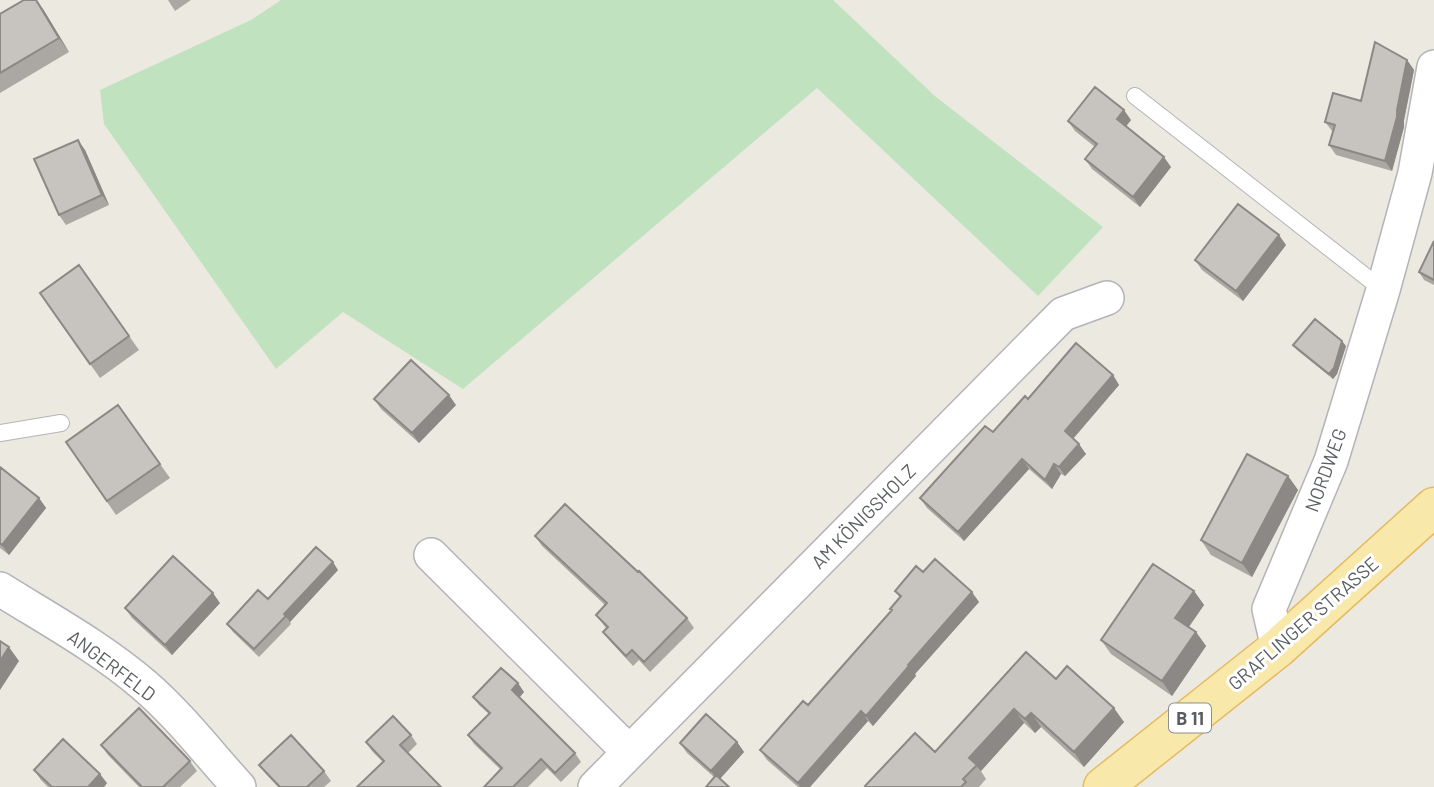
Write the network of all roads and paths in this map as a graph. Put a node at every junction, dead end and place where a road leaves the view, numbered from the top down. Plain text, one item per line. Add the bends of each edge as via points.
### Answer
1 (1434, 67) edge
2 (1135, 96) dead end
3 (1383, 290) junction
4 (1107, 298) dead end
5 (61, 423) dead end
6 (0, 433) edge
7 (1434, 507) edge
8 (431, 555) dead end
9 (0, 589) edge
10 (1278, 648) junction
11 (629, 752) junction
12 (239, 787) edge
13 (595, 787) edge
14 (1103, 787) edge

1 - 3 street, NORDWEG via 1415,173
2 - 3 lane
3 - 10 street, NORDWEG via 1331,461 1269,609
4 - 11 street, AM KÖNIGSHOLZ via 1063,314
5 - 6 lane
7 - 10 main road, GRAFLINGER STRASSE / B 11
8 - 11 street
9 - 12 street, ANGERFELD via 143,684
10 - 14 main road, GRAFLINGER STRASSE / B 11
11 - 13 street, AM KÖNIGSHOLZ

